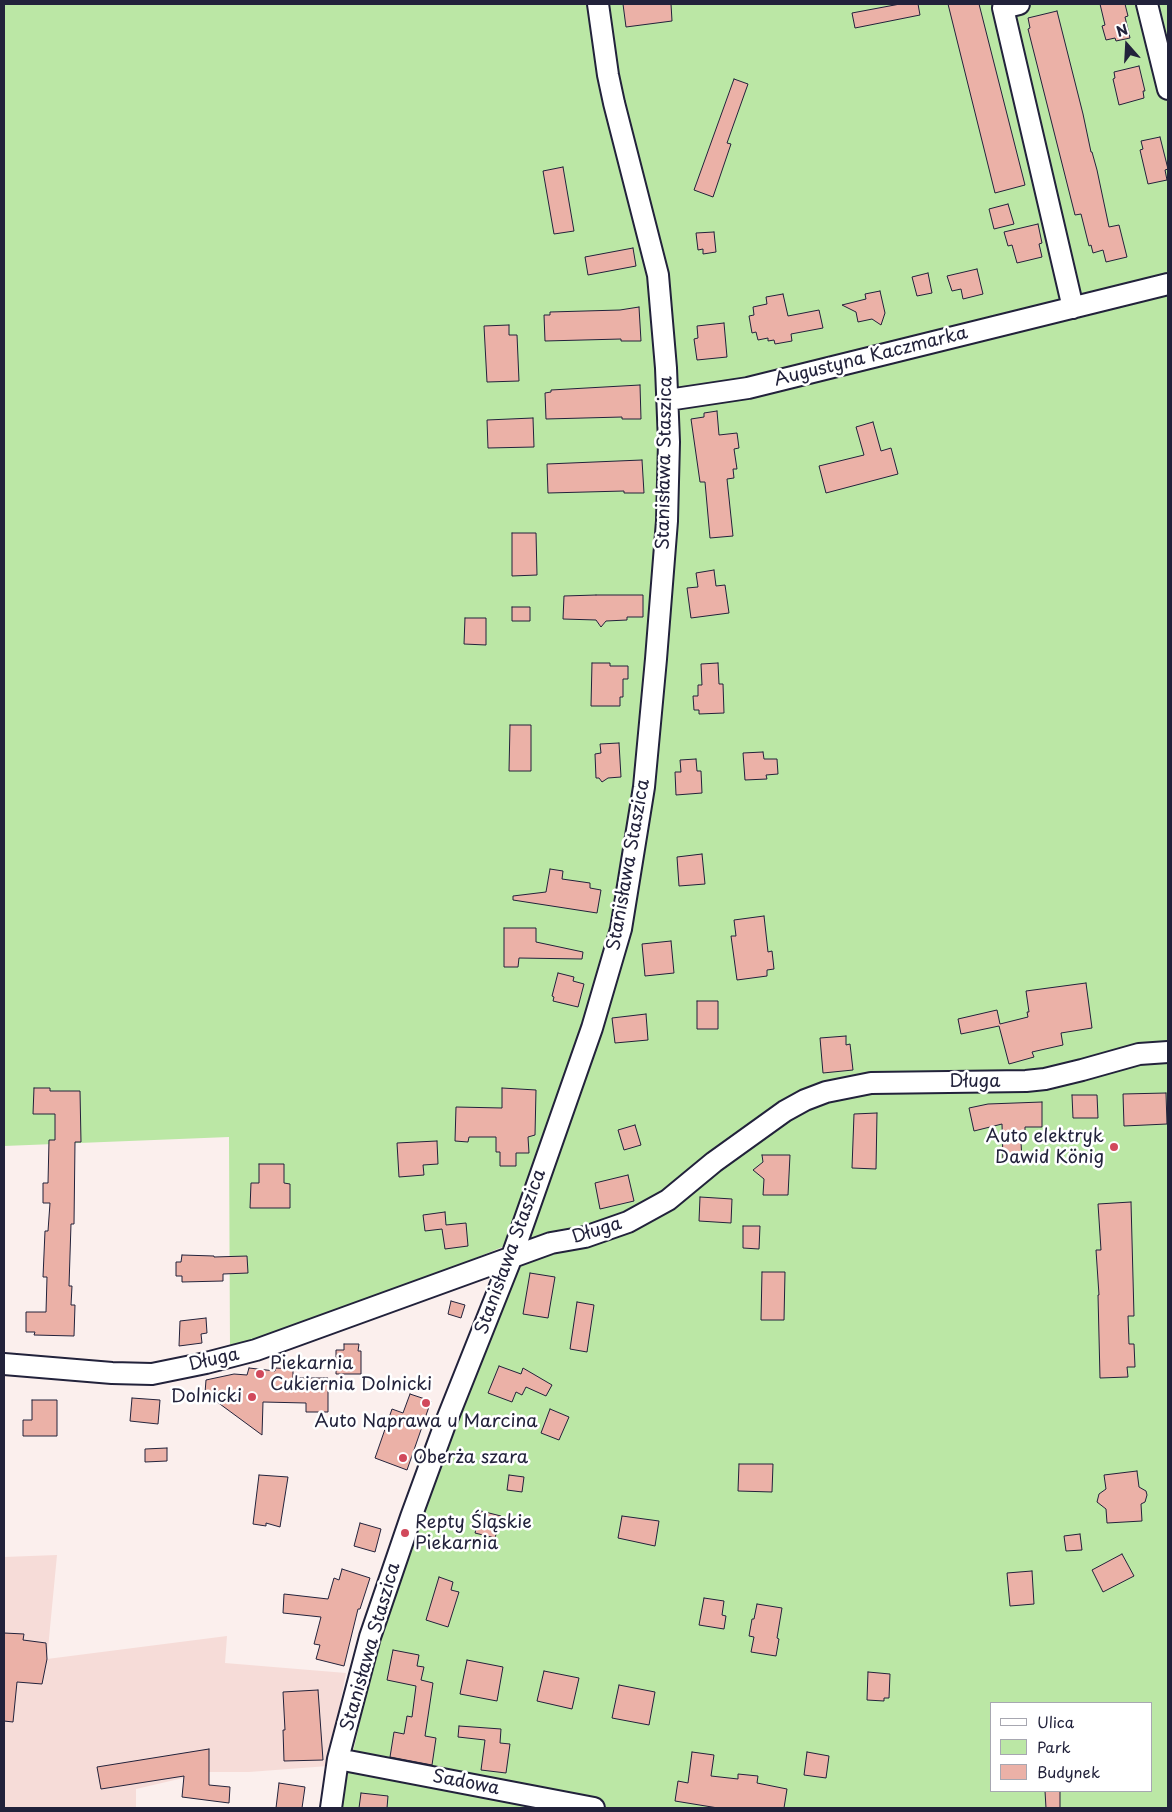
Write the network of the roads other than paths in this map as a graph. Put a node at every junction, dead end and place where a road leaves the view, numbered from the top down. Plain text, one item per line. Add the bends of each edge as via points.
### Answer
1 (598, 4) edge
2 (1020, 4) edge
3 (1147, 4) edge
4 (1168, 89) edge
5 (1168, 284) edge
6 (1073, 308) junction
7 (668, 400) junction
8 (1168, 1052) edge
9 (511, 1259) junction
10 (4, 1364) edge
11 (338, 1759) junction
12 (330, 1808) edge
13 (594, 1808) edge

1 - 7 street, Stanisława Staszica via 614,103 658,275
2 - 6 street via 1003,8
3 - 4 street
5 - 6 street, Augustyna Kaczmarka
6 - 7 street, Augustyna Kaczmarka via 748,388
7 - 9 street, Stanisława Staszica via 667,520 656,659 644,787 621,929 592,1028
8 - 9 street, Długa via 1139,1054 1036,1080 870,1083 826,1092 785,1111 668,1200 636,1218 585,1237 551,1243
9 - 10 street, Długa via 256,1350 206,1363 152,1374
9 - 11 street, Stanisława Staszica via 405,1533 370,1637
11 - 12 street, Stanisława Staszica
11 - 13 street, Sadowa

